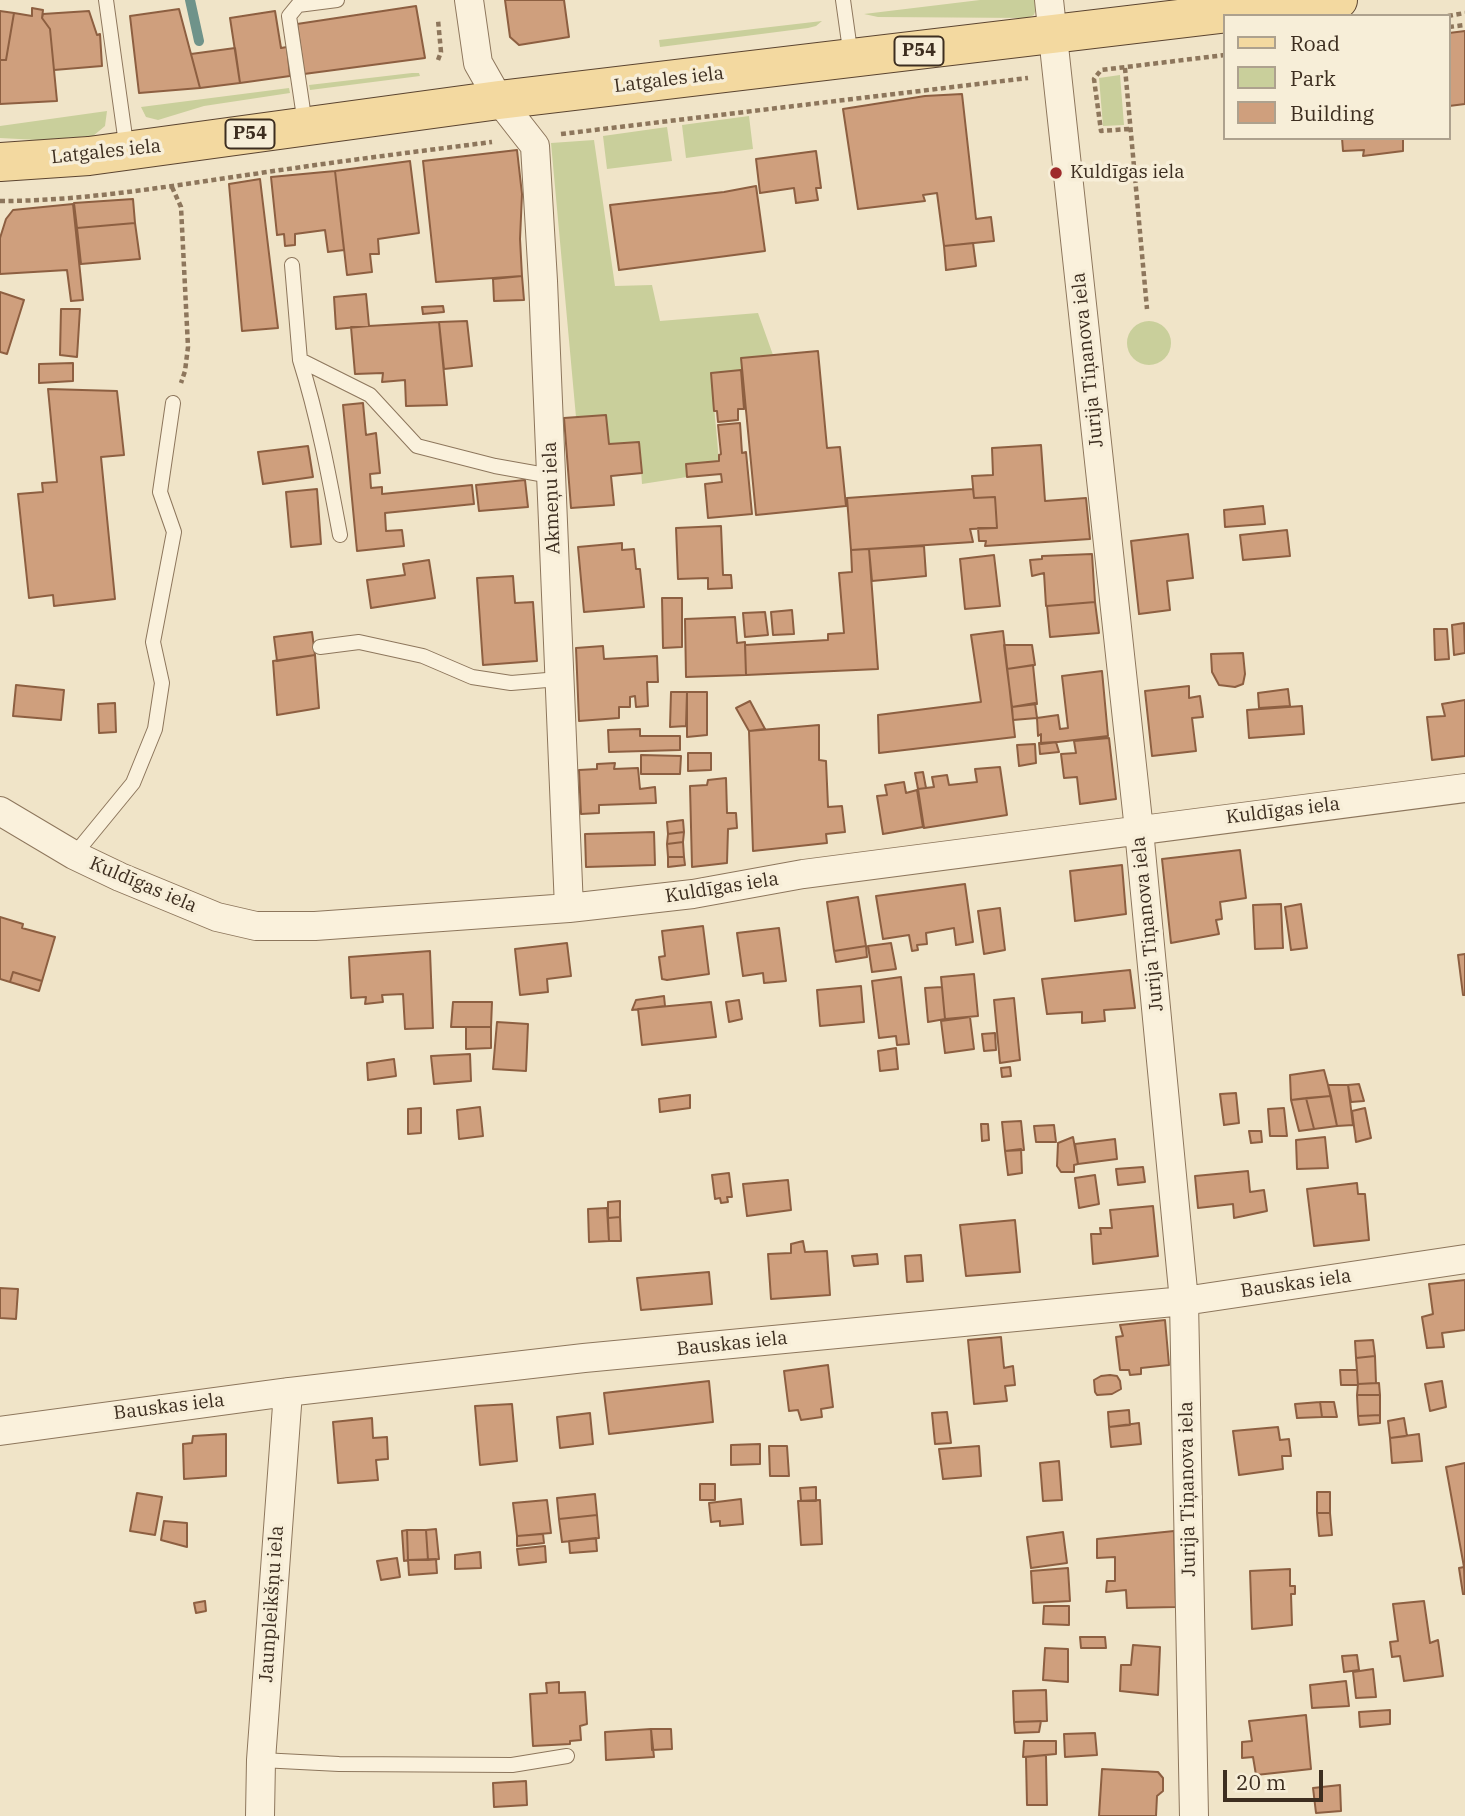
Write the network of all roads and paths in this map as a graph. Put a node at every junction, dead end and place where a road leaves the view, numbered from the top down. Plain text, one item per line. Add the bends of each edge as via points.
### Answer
1 (106, 0) edge
2 (337, 0) edge
3 (469, 0) edge
4 (843, 0) edge
5 (1338, 0) edge
6 (437, 13) dead end
7 (1051, 18) edge
8 (1224, 55) edge
9 (851, 59) junction
10 (438, 60) dead end
11 (1125, 68) junction
12 (1036, 79) dead end
13 (499, 100) junction
14 (306, 126) junction
15 (1129, 128) junction
16 (550, 135) dead end
17 (502, 141) dead end
18 (127, 151) junction
19 (0, 162) edge
20 (172, 187) junction
21 (0, 201) edge
22 (292, 265) dead end
23 (1147, 309) dead end
24 (300, 360) junction
25 (173, 403) joint
26 (551, 476) junction
27 (340, 535) dead end
28 (320, 647) dead end
29 (559, 679) junction
30 (1465, 788) edge
31 (1, 813) edge
32 (1139, 830) junction
33 (74, 855) junction
34 (569, 908) junction
35 (1465, 1259) edge
36 (1184, 1301) junction
37 (288, 1392) junction
38 (0, 1431) edge
39 (567, 1756) dead end
40 (261, 1760) junction
41 (260, 1816) edge
42 (1195, 1816) edge

1 - 18 lane
2 - 14 lane via 298,5 289,16
3 - 13 street, Akmeņu iela via 478,63
4 - 9 lane
5 - 7 main road, Latgales iela / P54
6 - 10 path
7 - 9 main road, Latgales iela / P54
7 - 32 street, Jurija Tiņanova iela
8 - 11 path
9 - 13 main road, Latgales iela / P54
11 - 15 path
11 - 15 path via 1101,70 1094,79 1101,131
12 - 16 path
13 - 14 main road, Latgales iela / P54
13 - 26 street, Akmeņu iela via 535,146
14 - 18 main road, Latgales iela / P54
15 - 23 path
17 - 20 path
18 - 19 main road, Latgales iela / P54
20 - 21 path
20 - 25 path via 181,207 188,346 185,372
22 - 24 lane
24 - 26 lane via 370,395 417,446
24 - 27 lane via 313,400
25 - 33 lane via 160,492 174,533 153,642 162,683 155,730 133,783
26 - 29 street, Akmeņu iela
28 - 29 lane via 359,642 423,656 472,677 511,683
29 - 34 street, Akmeņu iela
30 - 32 street, Kuldīgas iela
31 - 33 street, Kuldīgas iela
32 - 34 street, Kuldīgas iela
32 - 36 street, Jurija Tiņanova iela
33 - 34 street, Kuldīgas iela via 217,916 256,926
35 - 36 street, Bauskas iela
36 - 37 street, Bauskas iela via 584,1358
36 - 42 street, Jurija Tiņanova iela
37 - 38 street, Bauskas iela
37 - 40 street, Jaunpleikšņu iela
39 - 40 lane via 512,1765
40 - 41 street, Jaunpleikšņu iela

